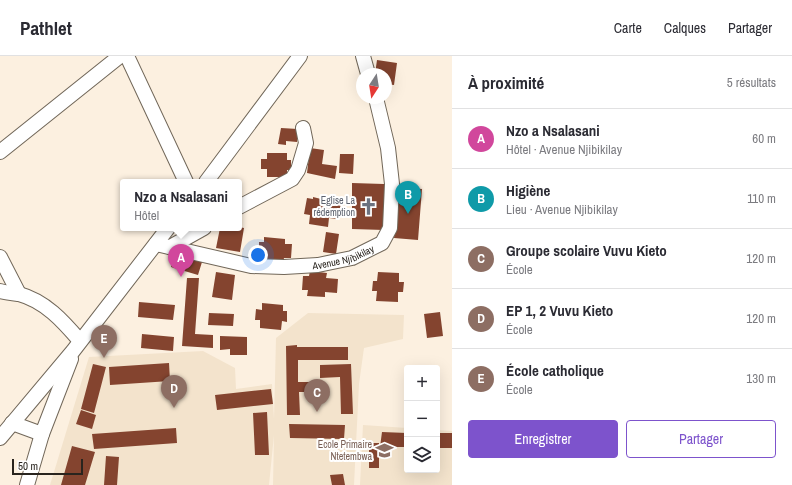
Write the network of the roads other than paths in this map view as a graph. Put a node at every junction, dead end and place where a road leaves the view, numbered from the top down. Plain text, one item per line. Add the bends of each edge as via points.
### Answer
1 (120, 56) edge
2 (126, 56) edge
3 (298, 56) edge
4 (363, 56) edge
5 (366, 68) edge
6 (377, 104) edge
7 (303, 128) dead end
8 (0, 152) edge
9 (185, 179) edge
10 (208, 179) edge
11 (242, 205) edge
12 (166, 231) edge
13 (199, 231) edge
14 (156, 244) junction
15 (170, 247) junction
16 (0, 257) edge
17 (0, 291) edge
18 (19, 294) junction
19 (77, 346) junction
20 (12, 423) junction
21 (42, 434) junction
22 (0, 438) edge
23 (27, 485) edge

1 - 8 street
2 - 9 street
3 - 10 street
4 - 5 street
6 - 15 street, Avenue Njibikilay via 388,148 392,184 390,228 382,243 352,258 318,266 284,268 251,266
7 - 11 street via 306,143 298,170 292,179
12 - 14 street
13 - 15 street
14 - 15 street, Avenue Njibikilay
14 - 19 street
16 - 18 street
17 - 18 street
18 - 19 street via 37,302 61,319
19 - 20 street
19 - 21 street
20 - 21 street
20 - 22 street
21 - 23 street

